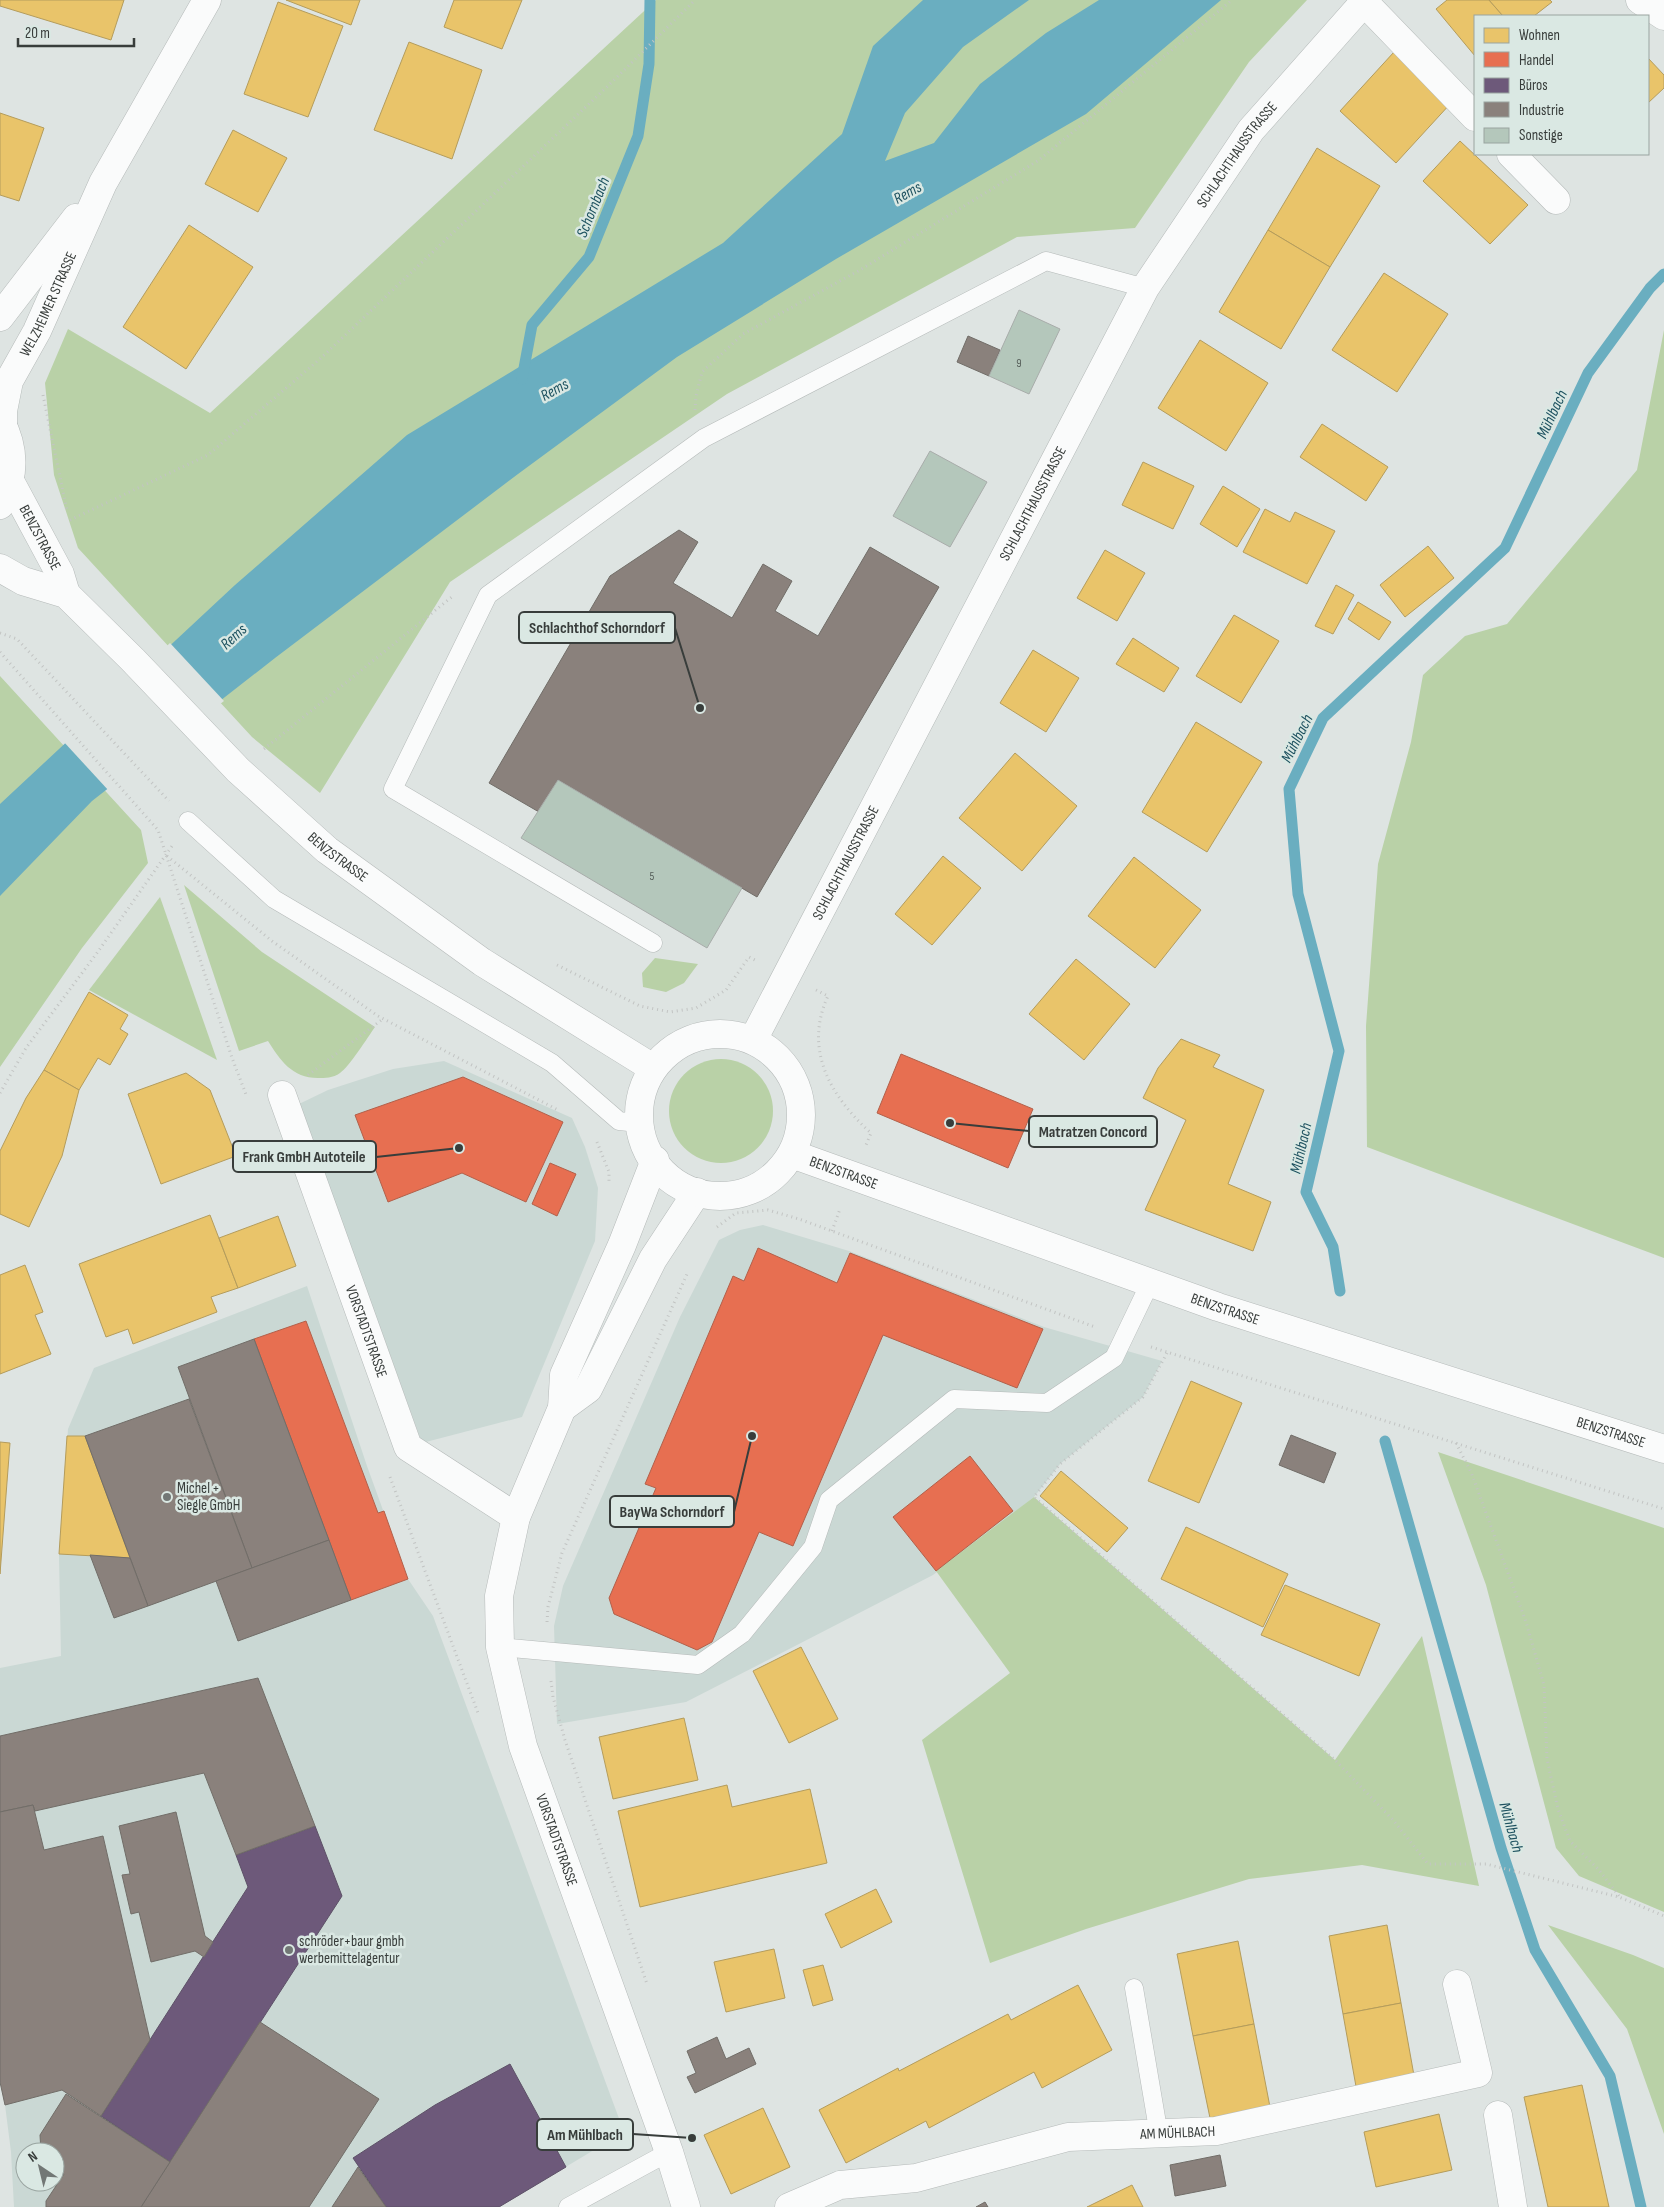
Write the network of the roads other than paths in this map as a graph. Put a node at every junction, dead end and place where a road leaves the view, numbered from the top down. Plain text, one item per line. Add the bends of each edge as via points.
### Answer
1 (208, 0) edge
2 (1640, 0) edge
3 (1365, 1) edge
4 (1664, 16) edge
5 (1474, 116) edge
6 (1512, 155) edge
7 (103, 183) junction
8 (1556, 200) dead end
9 (1145, 288) junction
10 (0, 317) edge
11 (1, 423) edge
12 (5, 493) edge
13 (0, 568) edge
14 (66, 594) junction
15 (188, 821) dead end
16 (653, 943) dead end
17 (753, 1040) junction
18 (653, 1068) junction
19 (282, 1096) road end
20 (639, 1123) junction
21 (792, 1154) junction
22 (655, 1160) junction
23 (697, 1192) junction
24 (1150, 1282) junction
25 (562, 1408) junction
26 (1664, 1449) edge
27 (516, 1517) junction
28 (500, 1646) junction
29 (1457, 1984) dead end
30 (1134, 1988) dead end
31 (1498, 2115) dead end
32 (1159, 2135) junction
33 (669, 2152) junction
34 (568, 2207) edge
35 (686, 2207) edge
36 (788, 2207) edge
37 (1513, 2207) edge

1 - 7 street, WELZHEIMER STRASSE
2 - 4 street
3 - 5 street, SCHLACHTHAUSSTRASSE
3 - 9 street, SCHLACHTHAUSSTRASSE via 1251,130
6 - 8 street
7 - 10 street, WELZHEIMER STRASSE
7 - 11 street, WELZHEIMER STRASSE via 37,331 9,381
9 - 16 lane via 1046,261 704,438 488,595 393,789
9 - 17 street, SCHLACHTHAUSSTRASSE
11 - 12 street via 12,456
12 - 14 street, BENZSTRASSE via 60,574
13 - 14 street, BENZSTRASSE via 24,581
14 - 18 street, BENZSTRASSE via 238,770 327,850 482,962
15 - 20 lane via 274,899 552,1063 619,1121
17 - 18 street, BENZSTRASSE via 728,1034 702,1035 673,1048
17 - 21 street, BENZSTRASSE via 780,1059 797,1086 802,1124
18 - 20 street, BENZSTRASSE via 641,1095
19 - 27 street, VORSTADTSTRASSE via 408,1447
20 - 22 street, BENZSTRASSE via 645,1147
21 - 23 street, BENZSTRASSE via 772,1179 746,1193 718,1197
21 - 24 street, BENZSTRASSE
22 - 23 street, BENZSTRASSE via 667,1177
22 - 25 street, VORSTADTSTRASSE via 622,1245 564,1375
23 - 25 street, VORSTADTSTRASSE via 653,1259 588,1388
24 - 26 street, BENZSTRASSE via 1218,1307
24 - 28 lane via 1114,1358 1047,1403 954,1399 829,1500 813,1547 742,1634 698,1665
25 - 27 street, VORSTADTSTRASSE
27 - 28 street, VORSTADTSTRASSE via 499,1596
28 - 33 street, VORSTADTSTRASSE via 523,1746
29 - 32 street, AM MÜHLBACH via 1478,2073 1216,2131
30 - 32 lane
31 - 37 street
32 - 36 street, AM MÜHLBACH via 1068,2137 916,2178 840,2186
33 - 34 lane
33 - 35 street, VORSTADTSTRASSE

